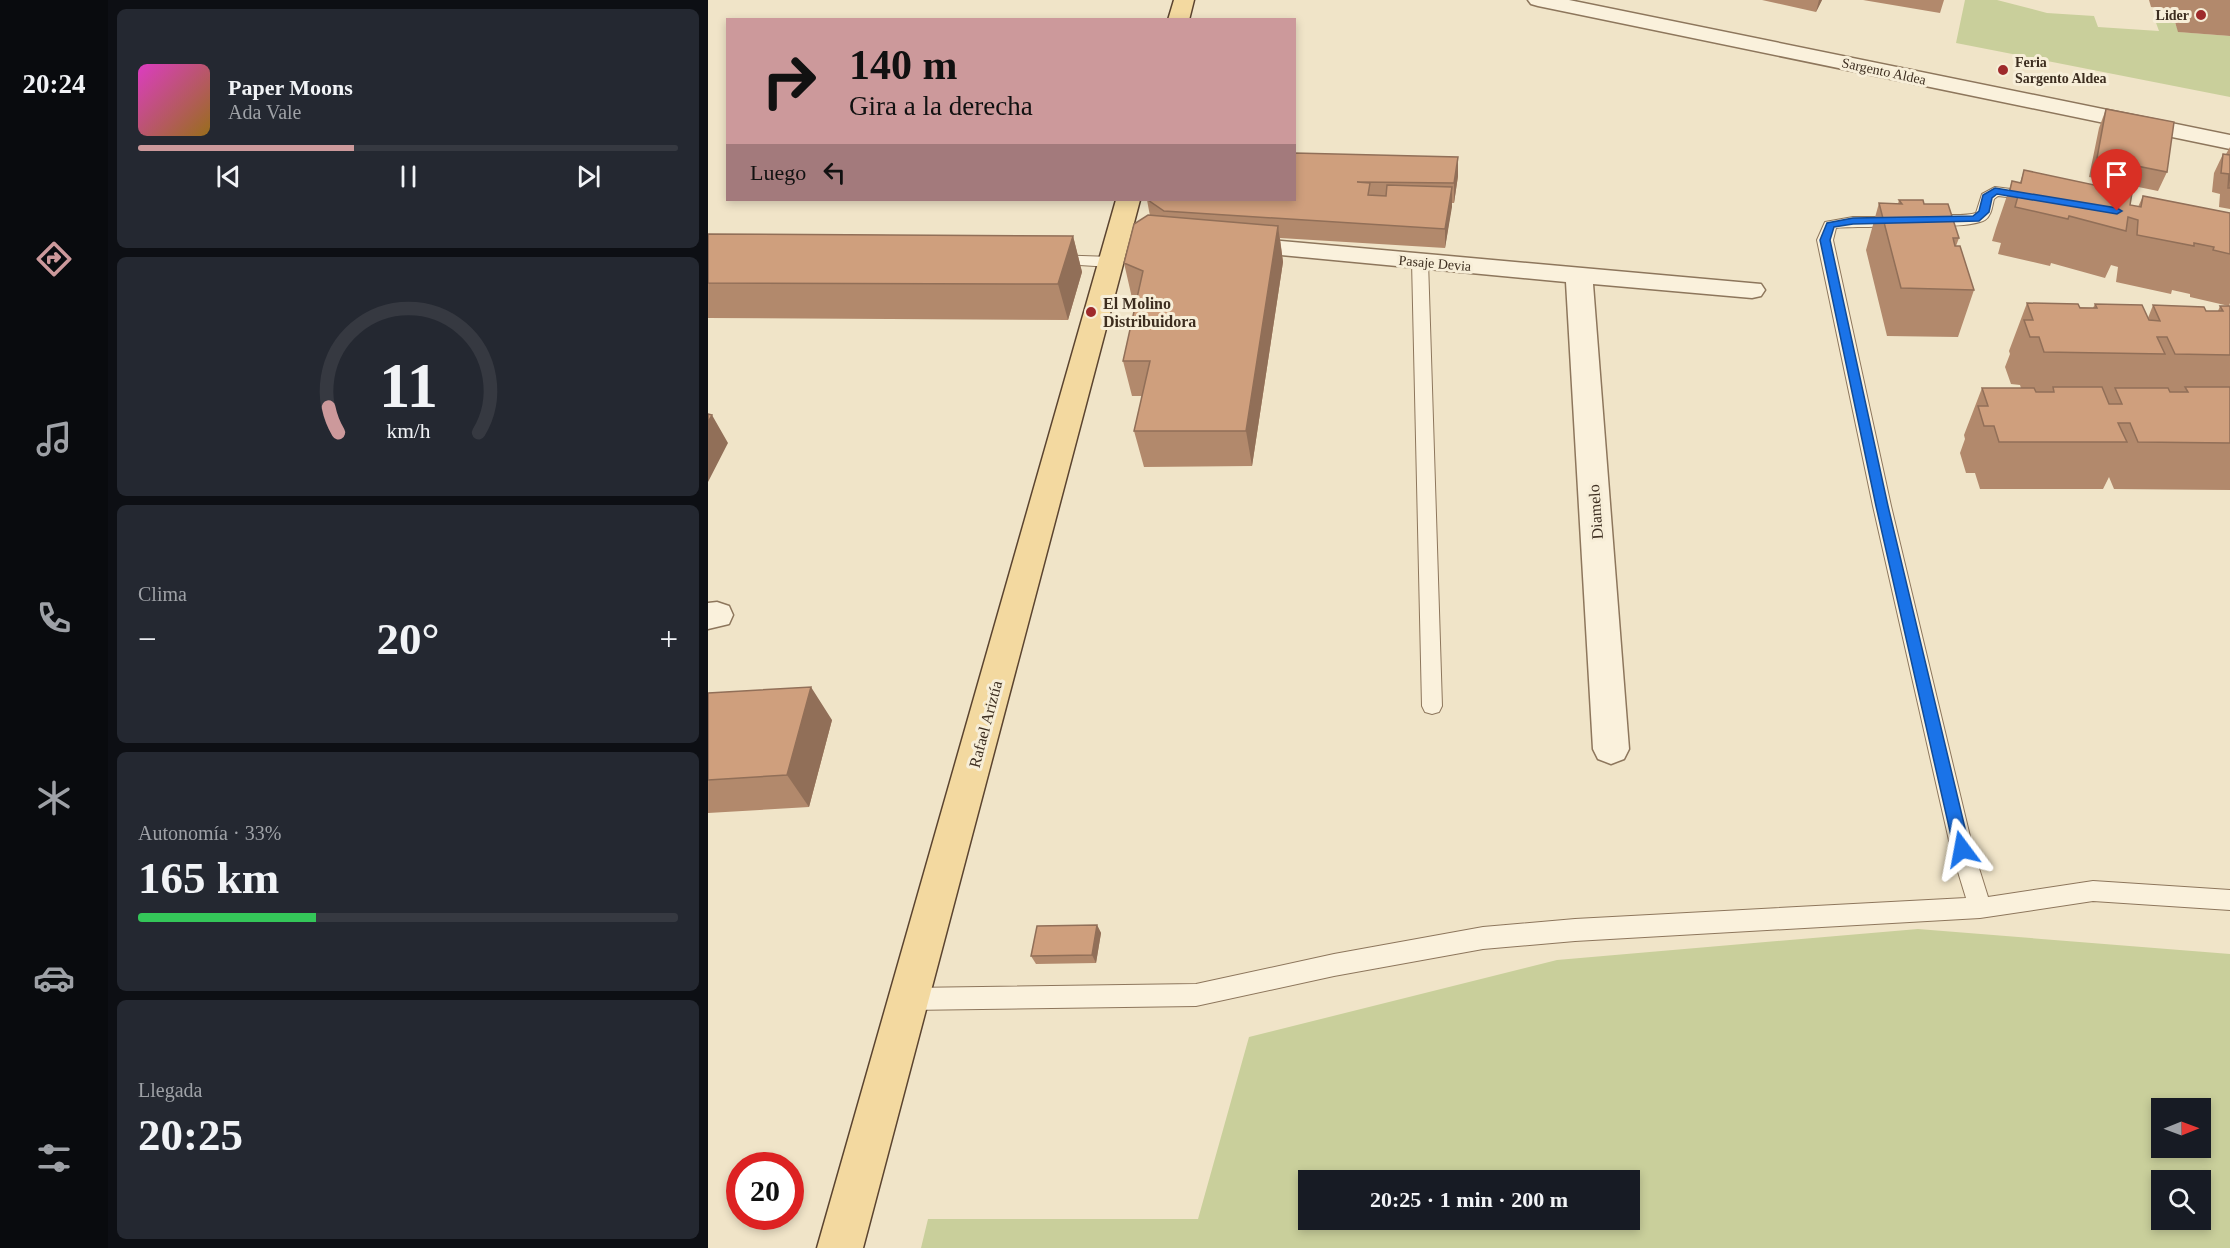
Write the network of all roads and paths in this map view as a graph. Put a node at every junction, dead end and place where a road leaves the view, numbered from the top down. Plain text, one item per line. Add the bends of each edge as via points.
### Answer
1 (1184, 0) edge
2 (1538, 0) edge
3 (1179, 18) edge
4 (2230, 142) edge
5 (2047, 198) edge
6 (1128, 201) edge
7 (1211, 242) edge
8 (1124, 244) junction
9 (1040, 260) edge
10 (1420, 261) junction
11 (1579, 276) junction
12 (1752, 290) dead end
13 (1432, 706) dead end
14 (1611, 749) dead end
15 (2230, 900) edge
16 (1980, 908) junction
17 (909, 999) junction
18 (840, 1248) edge

1 - 3 main road
2 - 4 street, Sargento Aldea
5 - 16 lane via 1995,191 1987,197 1984,212 1975,219 1840,222 1830,225 1825,240 1887,529 1962,849
6 - 8 main road, Rafael Ariztía
7 - 10 street, Pasaje Devia
8 - 9 lane
8 - 17 main road, Rafael Ariztía
10 - 11 street, Pasaje Devia
10 - 13 lane
11 - 12 street, Pasaje Devia
11 - 14 street, Diamelo
15 - 16 lane via 2093,891
16 - 17 lane via 1483,938 1196,995
17 - 18 main road, Rafael Ariztía

